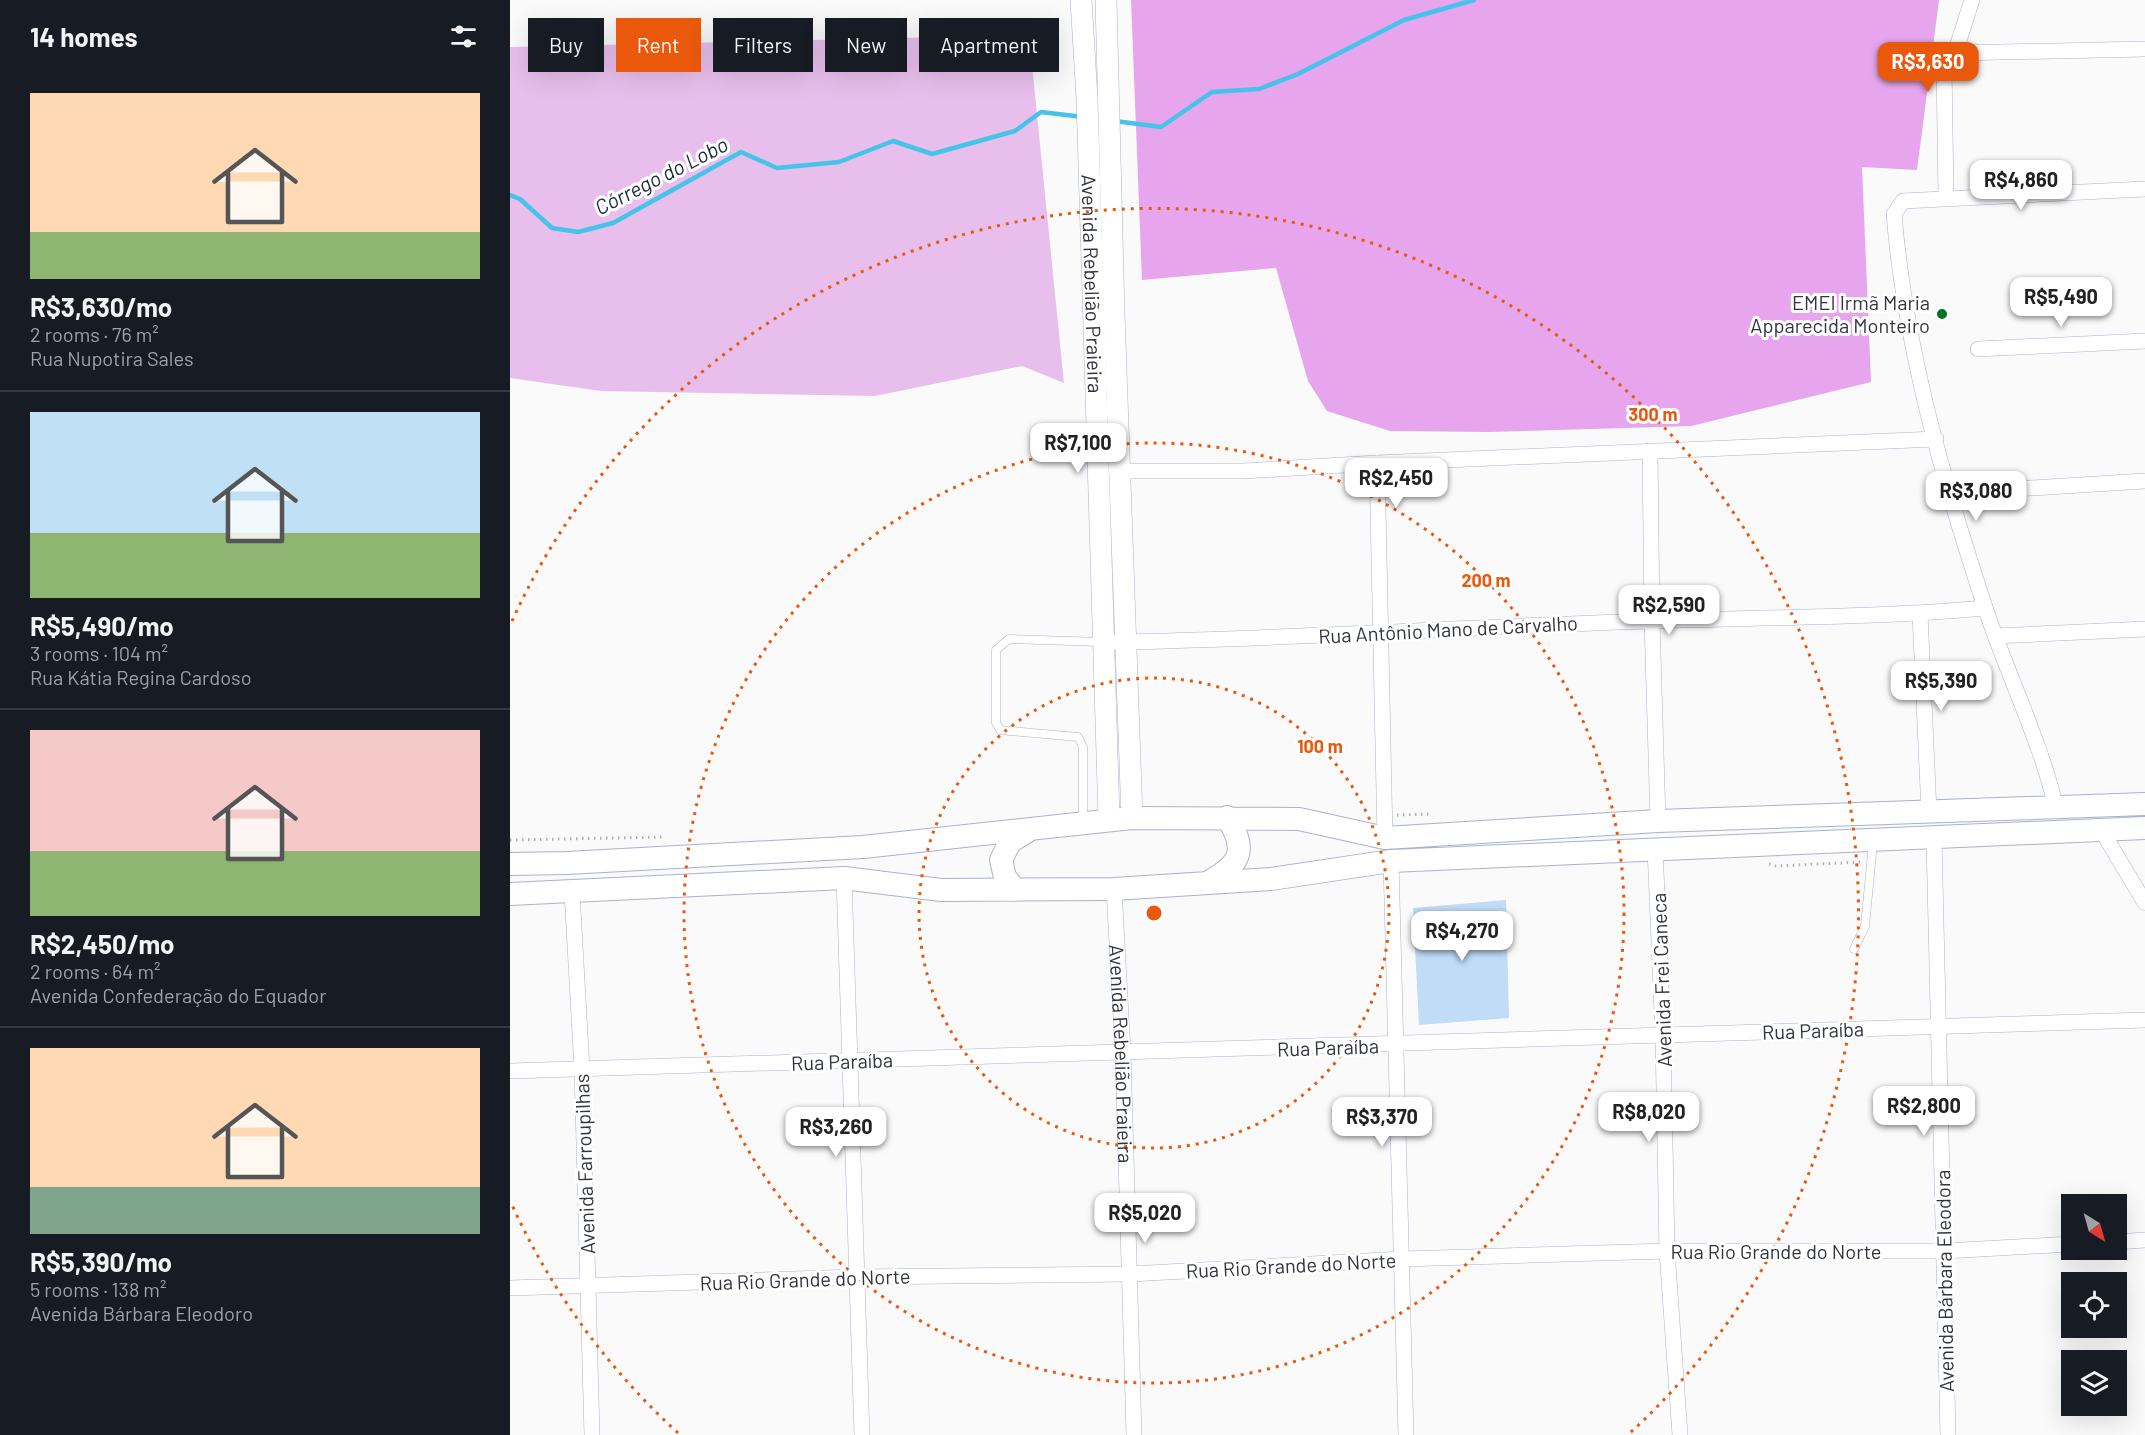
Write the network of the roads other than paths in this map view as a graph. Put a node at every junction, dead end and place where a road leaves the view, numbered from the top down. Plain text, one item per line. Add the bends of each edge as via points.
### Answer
1 (1081, 0) edge
2 (1106, 0) edge
3 (1972, 0) edge
4 (2145, 49) edge
5 (1955, 52) junction
6 (2145, 189) edge
7 (1946, 198) junction
8 (2145, 341) edge
9 (1978, 349) dead end
10 (1936, 438) junction
11 (1650, 451) junction
12 (1377, 463) junction
13 (1120, 471) junction
14 (2145, 481) edge
15 (1950, 493) junction
16 (1121, 494) junction
17 (1099, 495) junction
18 (1985, 608) junction
19 (1920, 614) junction
20 (1652, 620) junction
21 (2145, 629) edge
22 (1382, 634) junction
23 (1995, 636) junction
24 (1103, 642) junction
25 (1126, 642) junction
26 (2145, 804) edge
27 (2056, 808) junction
28 (1929, 812) junction
29 (1227, 817) junction
30 (1132, 818) junction
31 (1109, 819) junction
32 (1659, 821) junction
33 (1083, 822) junction
34 (1032, 828) junction
35 (2100, 828) junction
36 (2145, 828) edge
37 (1385, 838) junction
38 (1934, 838) junction
39 (1874, 842) junction
40 (1655, 848) junction
41 (1391, 861) junction
42 (510, 864) edge
43 (843, 878) junction
44 (1206, 883) junction
45 (1114, 889) junction
46 (1015, 890) junction
47 (572, 892) junction
48 (510, 894) edge
49 (2145, 903) edge
50 (1854, 949) dead end
51 (2145, 1020) edge
52 (1937, 1026) junction
53 (1663, 1035) junction
54 (1394, 1045) junction
55 (1123, 1053) junction
56 (849, 1061) junction
57 (582, 1070) junction
58 (510, 1071) edge
59 (2145, 1240) edge
60 (2127, 1241) edge
61 (2061, 1245) edge
62 (1667, 1251) junction
63 (1945, 1251) junction
64 (1402, 1259) junction
65 (1130, 1274) junction
66 (856, 1277) junction
67 (588, 1286) junction
68 (510, 1288) edge
69 (592, 1435) edge
70 (861, 1435) edge
71 (1134, 1435) edge
72 (1406, 1435) edge
73 (1680, 1435) edge
74 (1948, 1435) edge

1 - 17 street, Avenida Rebelião Praieira via 1088,107
2 - 13 street, Avenida Rebelião Praieira
3 - 5 street
4 - 5 street
5 - 7 street via 1946,58 1944,66
6 - 7 street
7 - 10 street via 1903,201 1894,214 1914,353
8 - 9 street
10 - 11 street
10 - 15 street
11 - 12 street
11 - 20 street
12 - 13 street via 1243,471
12 - 22 street
13 - 16 street, Avenida Rebelião Praieira
14 - 15 street
15 - 18 street
16 - 17 street
16 - 25 street, Avenida Rebelião Praieira
17 - 24 street, Avenida Rebelião Praieira
18 - 19 street, Rua Antônio Mano de Carvalho
18 - 23 street
19 - 20 street, Rua Antônio Mano de Carvalho
19 - 28 street
20 - 22 street, Rua Antônio Mano de Carvalho
20 - 32 street
21 - 23 street
22 - 25 street, Rua Antônio Mano de Carvalho
22 - 37 street
23 - 27 street
24 - 25 street, Rua Antônio Mano de Carvalho
24 - 31 street, Avenida Rebelião Praieira
24 - 33 lane via 1009,639 996,650 996,723 1000,730 1078,737 1083,747
25 - 30 street, Avenida Rebelião Praieira
26 - 27 main road
27 - 28 main road
28 - 32 main road
29 - 30 main road
29 - 37 main road via 1299,819
29 - 44 main road via 1238,836 1238,859
30 - 31 main road
31 - 33 main road
32 - 37 main road
33 - 34 main road
34 - 42 main road via 863,848
34 - 46 main road via 1011,842 1001,860 1005,877
35 - 36 main road
35 - 38 main road
35 - 49 street
38 - 39 main road
38 - 52 street, Avenida Bárbara Eleodora
39 - 40 main road
39 - 50 lane via 1866,926
40 - 41 main road
40 - 53 street, Avenida Frei Caneca
41 - 44 main road via 1271,879
41 - 54 street
43 - 46 main road via 941,890
43 - 47 main road
43 - 56 street
44 - 45 main road
45 - 46 main road
45 - 55 street, Avenida Rebelião Praieira
47 - 48 main road
47 - 57 street, Avenida Farroupilhas
51 - 52 street, Rua Paraíba
52 - 53 street, Rua Paraíba
52 - 63 street, Avenida Bárbara Eleodora
53 - 54 street, Rua Paraíba
53 - 62 street, Avenida Frei Caneca
54 - 55 street, Rua Paraíba
54 - 64 street
55 - 56 street, Rua Paraíba
55 - 65 street, Avenida Rebelião Praieira
56 - 57 street, Rua Paraíba
56 - 66 street
57 - 58 street, Rua Paraíba
57 - 67 street, Avenida Farroupilhas
59 - 60 street
61 - 63 street, Rua Rio Grande do Norte
62 - 63 street, Rua Rio Grande do Norte
62 - 64 street, Rua Rio Grande do Norte
62 - 73 street, Avenida Frei Caneca
63 - 74 street, Avenida Bárbara Eleodora
64 - 65 street, Rua Rio Grande do Norte
64 - 72 street
65 - 66 street, Rua Rio Grande do Norte
65 - 71 street, Avenida Rebelião Praieira
66 - 67 street, Rua Rio Grande do Norte
66 - 70 street
67 - 68 street, Rua Rio Grande do Norte
67 - 69 street, Avenida Farroupilhas

